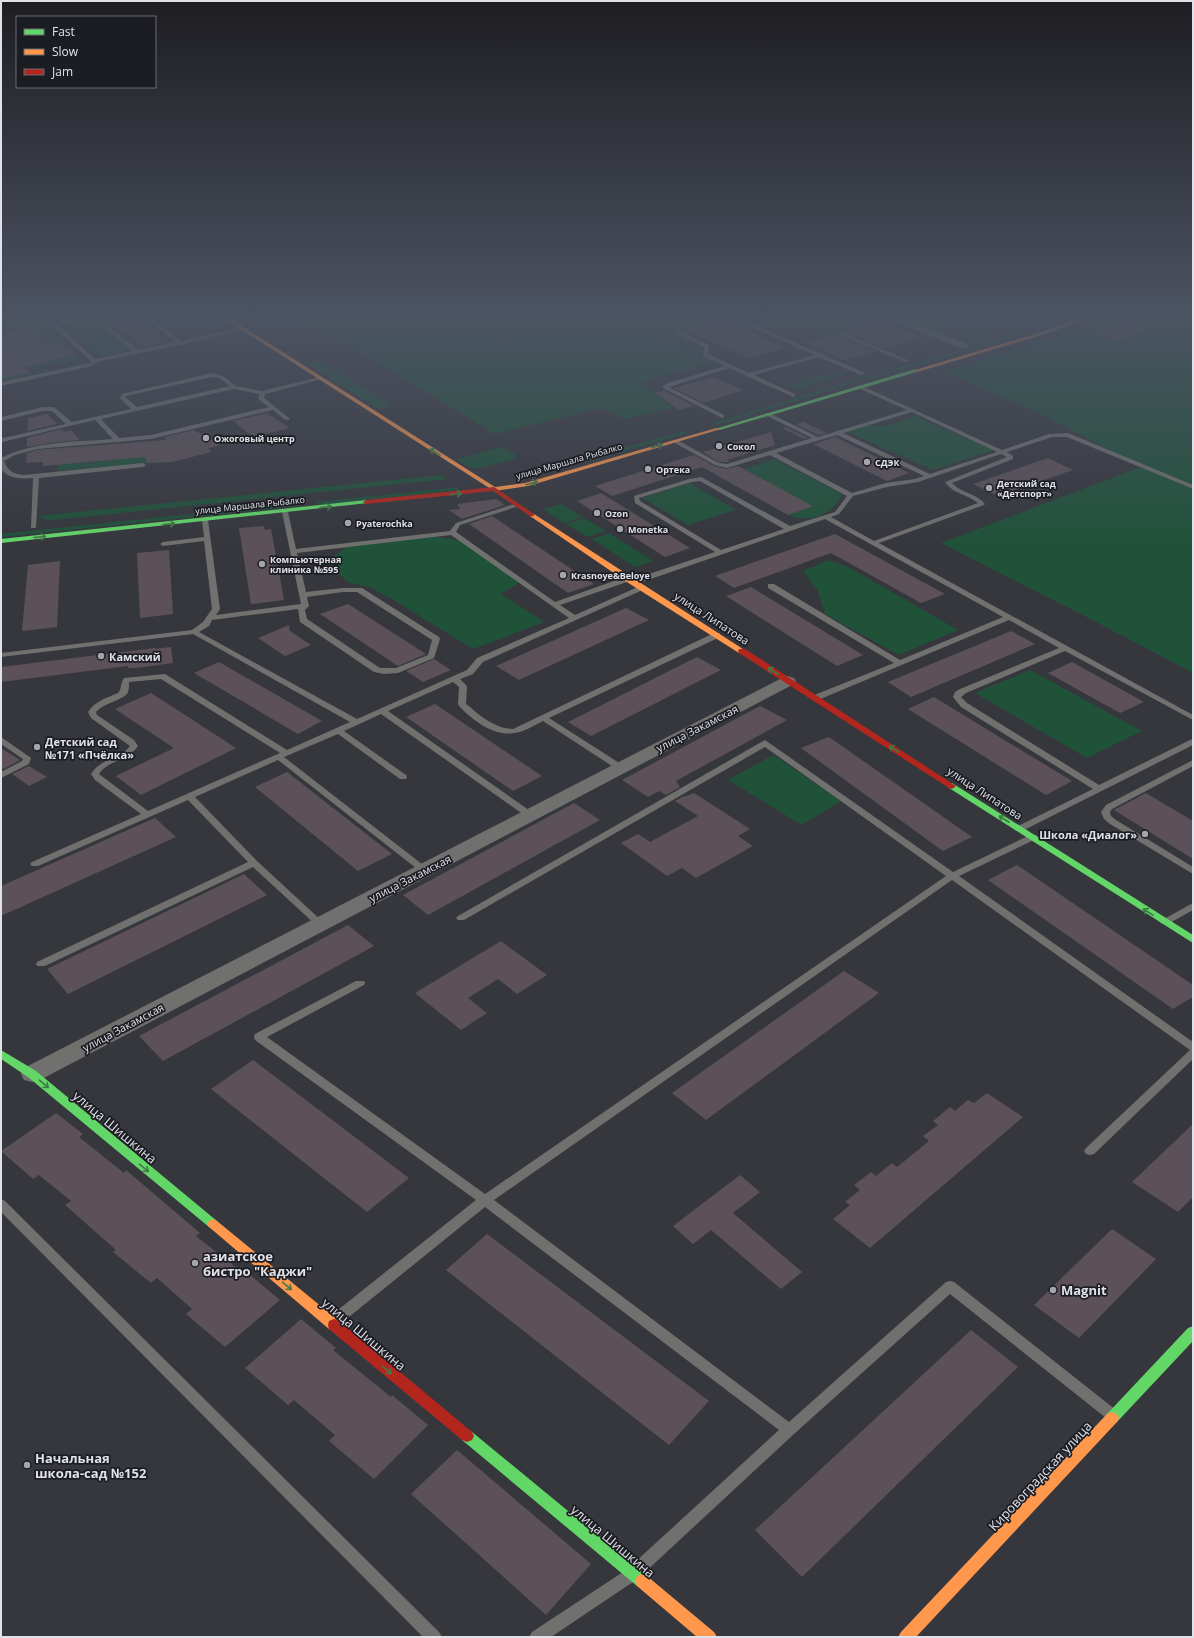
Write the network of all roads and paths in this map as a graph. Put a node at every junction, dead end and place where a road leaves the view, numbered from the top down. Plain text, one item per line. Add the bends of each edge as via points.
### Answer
1 (144, 390) edge
2 (219, 390) edge
3 (250, 390) edge
4 (272, 390) edge
5 (337, 390) edge
6 (671, 390) edge
7 (787, 390) edge
8 (848, 390) edge
9 (868, 390) edge
10 (262, 393) junction
11 (796, 394) joint
12 (779, 399) dead end
13 (274, 408) junction
14 (135, 409) junction
15 (912, 410) junction
16 (767, 414) junction
17 (726, 415) joint
18 (1, 418) edge
19 (96, 418) junction
20 (287, 419) dead end
21 (709, 420) dead end
22 (70, 424) junction
23 (690, 427) dead end
24 (710, 430) junction
25 (839, 433) junction
26 (818, 439) junction
27 (1, 440) edge
28 (118, 440) junction
29 (675, 441) junction
30 (1002, 452) junction
31 (771, 454) junction
32 (1, 461) edge
33 (143, 465) dead end
34 (36, 476) junction
35 (929, 476) junction
36 (493, 478) dead end
37 (480, 480) junction
38 (465, 482) dead end
39 (1193, 487) edge
40 (494, 489) junction
41 (373, 492) dead end
42 (851, 495) junction
43 (295, 500) junction
44 (264, 503) dead end
45 (517, 505) junction
46 (299, 510) junction
47 (285, 512) junction
48 (826, 517) junction
49 (205, 520) junction
50 (33, 527) dead end
51 (790, 529) junction
52 (452, 533) junction
53 (207, 539) junction
54 (1, 541) edge
55 (874, 543) junction
56 (163, 544) dead end
57 (293, 551) junction
58 (720, 552) junction
59 (631, 580) junction
60 (771, 586) dead end
61 (643, 588) junction
62 (302, 595) junction
63 (554, 605) junction
64 (305, 606) junction
65 (1010, 617) junction
66 (210, 618) junction
67 (574, 618) junction
68 (194, 632) junction
69 (716, 635) junction
70 (1065, 648) junction
71 (1, 655) edge
72 (900, 663) junction
73 (454, 679) junction
74 (788, 681) junction
75 (815, 698) junction
76 (382, 711) junction
77 (543, 718) junction
78 (1193, 718) edge
79 (356, 722) junction
80 (338, 730) junction
81 (1, 740) edge
82 (1193, 742) edge
83 (282, 755) junction
84 (1193, 763) edge
85 (621, 768) junction
86 (1, 775) edge
87 (402, 777) dead end
88 (1099, 788) junction
89 (189, 796) junction
90 (148, 814) junction
91 (530, 815) junction
92 (1019, 828) junction
93 (1033, 837) junction
94 (254, 863) junction
95 (35, 864) dead end
96 (424, 870) junction
97 (1193, 871) edge
98 (952, 876) junction
99 (1193, 906) edge
100 (461, 918) dead end
101 (1165, 922) junction
102 (320, 924) junction
103 (1193, 940) edge
104 (41, 964) dead end
105 (360, 983) dead end
106 (1193, 1047) edge
107 (1193, 1053) edge
108 (1, 1054) edge
109 (32, 1074) junction
110 (1090, 1151) dead end
111 (485, 1200) junction
112 (1, 1204) edge
113 (331, 1323) junction
114 (1193, 1332) edge
115 (1188, 1346) edge
116 (1114, 1416) junction
117 (789, 1430) junction
118 (633, 1574) junction
119 (434, 1637) edge
120 (537, 1637) edge
121 (708, 1637) edge
122 (906, 1637) edge

1 - 14 lane via 124,395 123,398
2 - 14 lane
3 - 10 lane
4 - 10 lane
37 -> 5 street, улица Липатова
6 - 17 lane
7 - 11 lane
8 - 16 street, улица Маршала Рыбалко
9 - 15 lane
10 - 13 lane via 261,398
11 - 12 street
13 - 20 lane
13 - 28 lane via 151,437
14 - 19 lane
15 - 25 lane
15 - 30 lane
16 - 24 street, улица Маршала Рыбалко
16 - 26 lane
17 - 21 street
18 - 22 lane via 54,409
19 - 22 lane
19 - 28 lane
22 - 27 lane
23 - 24 street via 694,431
24 - 29 street, улица Маршала Рыбалко
25 - 26 lane
25 - 35 lane
26 - 31 lane
28 - 32 lane via 36,447 18,452
29 - 31 lane via 721,466
40 -> 29 street, улица Маршала Рыбалко via 526,485
30 - 35 lane
30 - 39 lane via 1051,435 1068,435
30 - 55 lane via 1011,458 948,482 982,504
31 - 42 lane
32 - 34 lane via 6,472 24,477
33 - 34 lane
34 - 50 lane
35 - 42 lane via 909,483 877,487
36 - 37 street
37 - 38 street
37 - 40 street, улица Липатова
40 - 45 street, улица Липатова
46 -> 40 street, улица Маршала Рыбалко
41 - 43 street, улица Маршала Рыбалко
42 - 48 lane via 837,513
43 - 44 street, улица Маршала Рыбалко
43 - 46 street via 305,504
45 - 52 lane via 458,524
45 - 59 street, улица Липатова
46 - 47 street, улица Маршала Рыбалко
47 - 49 street, улица Маршала Рыбалко
47 - 57 lane
48 - 51 lane
48 - 55 lane
49 - 53 lane
54 -> 49 street, улица Маршала Рыбалко
51 - 58 lane
51 - 58 lane via 701,479 636,497 637,502
52 - 57 lane
52 - 63 lane
53 - 56 lane
53 - 66 lane via 216,609
55 - 65 lane
57 - 62 lane
58 - 59 lane
59 - 61 street, улица Липатова
59 - 63 lane
60 - 72 lane
61 - 67 lane
61 - 69 street, улица Липатова
62 - 64 lane
62 - 64 lane via 359,590 436,639 431,656 390,673 377,670 303,620 301,610
63 - 67 lane
64 - 66 lane
65 - 70 lane
65 - 72 lane
66 - 68 lane
67 - 73 lane via 480,660 470,672
68 - 71 lane
68 - 79 lane
74 -> 69 street, улица Липатова
69 - 77 lane
70 - 78 lane
70 - 88 lane via 964,691 957,697 964,705
72 - 75 lane
73 - 76 lane
73 - 77 lane via 463,686 461,698 464,707 497,730 516,731
74 - 75 street, улица Липатова
74 - 85 street, улица Закамская
92 -> 75 street, улица Липатова
76 - 79 lane
76 - 91 lane
77 - 85 lane
79 - 80 lane
80 - 83 lane
80 - 87 lane
81 - 86 lane via 27,758 26,762
82 - 88 lane
83 - 89 lane
83 - 90 lane via 162,676 127,680 121,695 98,706 92,712 134,746 126,754 97,769 95,774
83 - 96 lane
84 - 97 lane via 1109,807 1105,812 1113,822
85 - 91 street, улица Закамская
88 - 92 lane
89 - 90 lane
89 - 94 lane
90 - 95 lane
91 - 96 street, улица Закамская
92 - 93 street, улица Липатова
93 - 98 lane
101 -> 93 street, улица Липатова
94 - 102 lane
94 - 104 lane
96 - 102 street, улица Закамская
98 - 100 lane via 765,743
98 - 106 lane
98 - 111 lane
99 - 101 lane
101 - 103 street, улица Липатова
102 - 109 street, улица Закамская
105 - 111 lane via 259,1037
107 - 110 lane
108 - 109 street, улица Шишкина
109 -> 113 street, улица Шишкина
111 - 113 lane
111 - 117 lane
112 - 119 lane
113 -> 118 street, улица Шишкина
114 - 115 street, Кировоградская улица
115 - 116 street, Кировоградская улица
116 - 117 lane via 950,1286
116 - 122 street, Кировоградская улица
117 - 118 lane
118 - 120 lane
118 - 121 street, улица Шишкина

